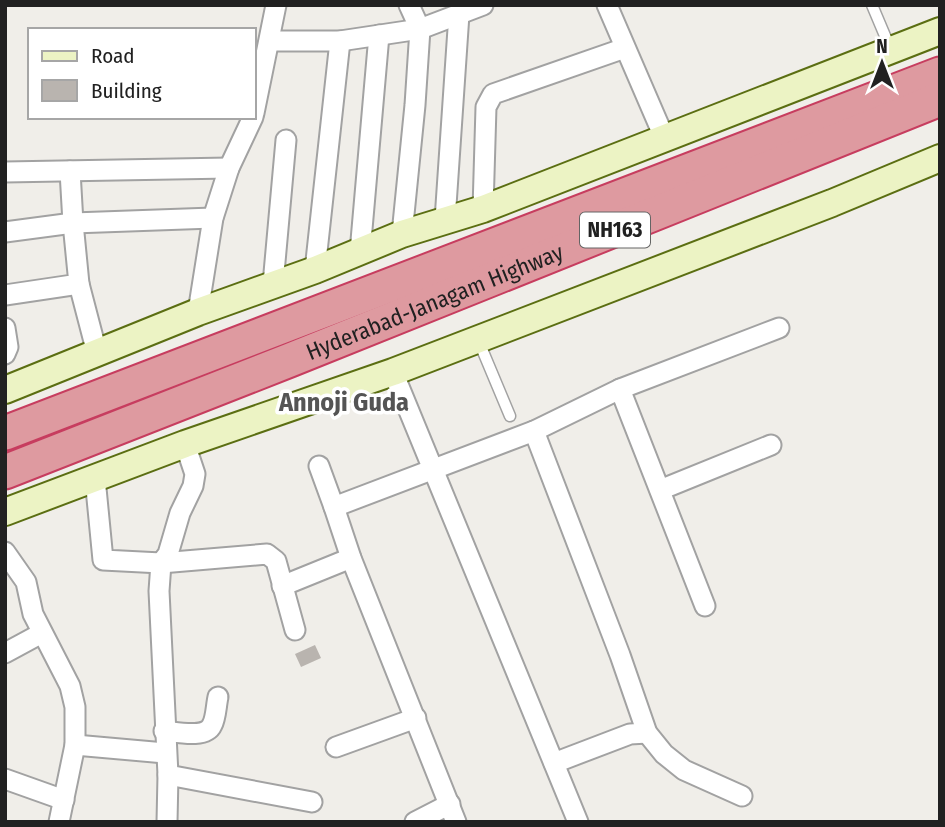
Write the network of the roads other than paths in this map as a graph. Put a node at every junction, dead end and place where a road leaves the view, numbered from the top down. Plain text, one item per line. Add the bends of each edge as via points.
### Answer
1 (276, 5) edge
2 (409, 5) edge
3 (483, 5) edge
4 (607, 5) edge
5 (872, 5) edge
6 (459, 14) junction
7 (420, 29) junction
8 (940, 31) edge
9 (379, 35) junction
10 (270, 41) junction
11 (341, 41) junction
12 (625, 48) junction
13 (891, 50) junction
14 (940, 75) edge
15 (940, 99) edge
16 (256, 102) edge
17 (251, 119) edge
18 (664, 136) junction
19 (286, 140) dead end
20 (940, 158) edge
21 (229, 168) junction
22 (70, 171) junction
23 (5, 172) edge
24 (483, 209) junction
25 (213, 218) junction
26 (444, 220) junction
27 (73, 223) junction
28 (5, 232) edge
29 (402, 234) junction
30 (360, 252) junction
31 (315, 271) junction
32 (79, 284) junction
33 (273, 284) junction
34 (5, 295) edge
35 (198, 312) junction
36 (5, 328) edge
37 (779, 328) dead end
38 (478, 338) junction
39 (97, 353) junction
40 (5, 354) edge
41 (393, 372) junction
42 (620, 389) junction
43 (5, 390) edge
44 (510, 416) dead end
45 (534, 431) junction
46 (5, 433) edge
47 (185, 444) junction
48 (771, 445) dead end
49 (319, 466) dead end
50 (432, 471) junction
51 (5, 472) edge
52 (95, 478) junction
53 (660, 490) junction
54 (334, 507) junction
55 (5, 512) edge
56 (352, 558) junction
57 (7, 559) edge
58 (161, 563) junction
59 (282, 586) junction
60 (705, 606) dead end
61 (295, 630) dead end
62 (42, 634) junction
63 (5, 653) edge
64 (218, 698) dead end
65 (416, 718) junction
66 (164, 731) junction
67 (647, 733) junction
68 (75, 745) junction
69 (336, 747) dead end
70 (165, 753) junction
71 (554, 763) junction
72 (168, 775) junction
73 (5, 779) edge
74 (742, 796) dead end
75 (64, 800) junction
76 (312, 802) dead end
77 (453, 813) edge
78 (59, 822) edge
79 (167, 822) edge
80 (415, 822) edge
81 (578, 822) edge

1 - 10 street
2 - 7 street
3 - 6 street
4 - 12 street
5 - 13 lane
6 - 7 street
6 - 26 street
7 - 9 street
7 - 29 street
8 - 13 street
9 - 11 street
9 - 30 street
10 - 11 street
10 - 16 street
11 - 31 street
12 - 18 street
12 - 24 street via 493,94 486,107
13 - 18 street
14 - 46 highway, Hyderabad-Janagam Highway / NH163
15 - 51 highway, Hyderabad-Janagam Highway / NH163
17 - 21 street
18 - 24 street
19 - 33 street
20 - 38 street
21 - 22 street
21 - 25 street
22 - 23 street
22 - 27 street
24 - 26 street
25 - 27 street
25 - 35 street
26 - 29 street
27 - 28 street
27 - 32 street
29 - 30 street
30 - 31 street
31 - 33 street
32 - 34 street
32 - 39 street
33 - 35 street
35 - 39 street
36 - 40 street
37 - 42 street
38 - 41 street
38 - 44 lane
39 - 43 street
41 - 47 street
41 - 50 street
42 - 45 street
42 - 53 street
45 - 50 street
45 - 67 street
47 - 52 street
47 - 58 street via 195,474 193,486
48 - 53 street
49 - 54 street
50 - 54 street
50 - 71 street
52 - 55 street
52 - 58 street via 103,560
53 - 60 street
54 - 56 street
56 - 59 street
56 - 65 street
57 - 62 street via 26,582
58 - 59 street via 268,554 276,561
58 - 66 street
59 - 61 street
62 - 63 street
62 - 68 street via 70,686
64 - 66 street via 207,731
65 - 69 street
65 - 77 street
66 - 70 street
67 - 71 street via 630,734
67 - 74 street via 684,770
68 - 70 street
68 - 75 street
70 - 72 street
71 - 81 street
72 - 76 street
72 - 79 street
73 - 75 street
75 - 78 street
77 - 80 street

